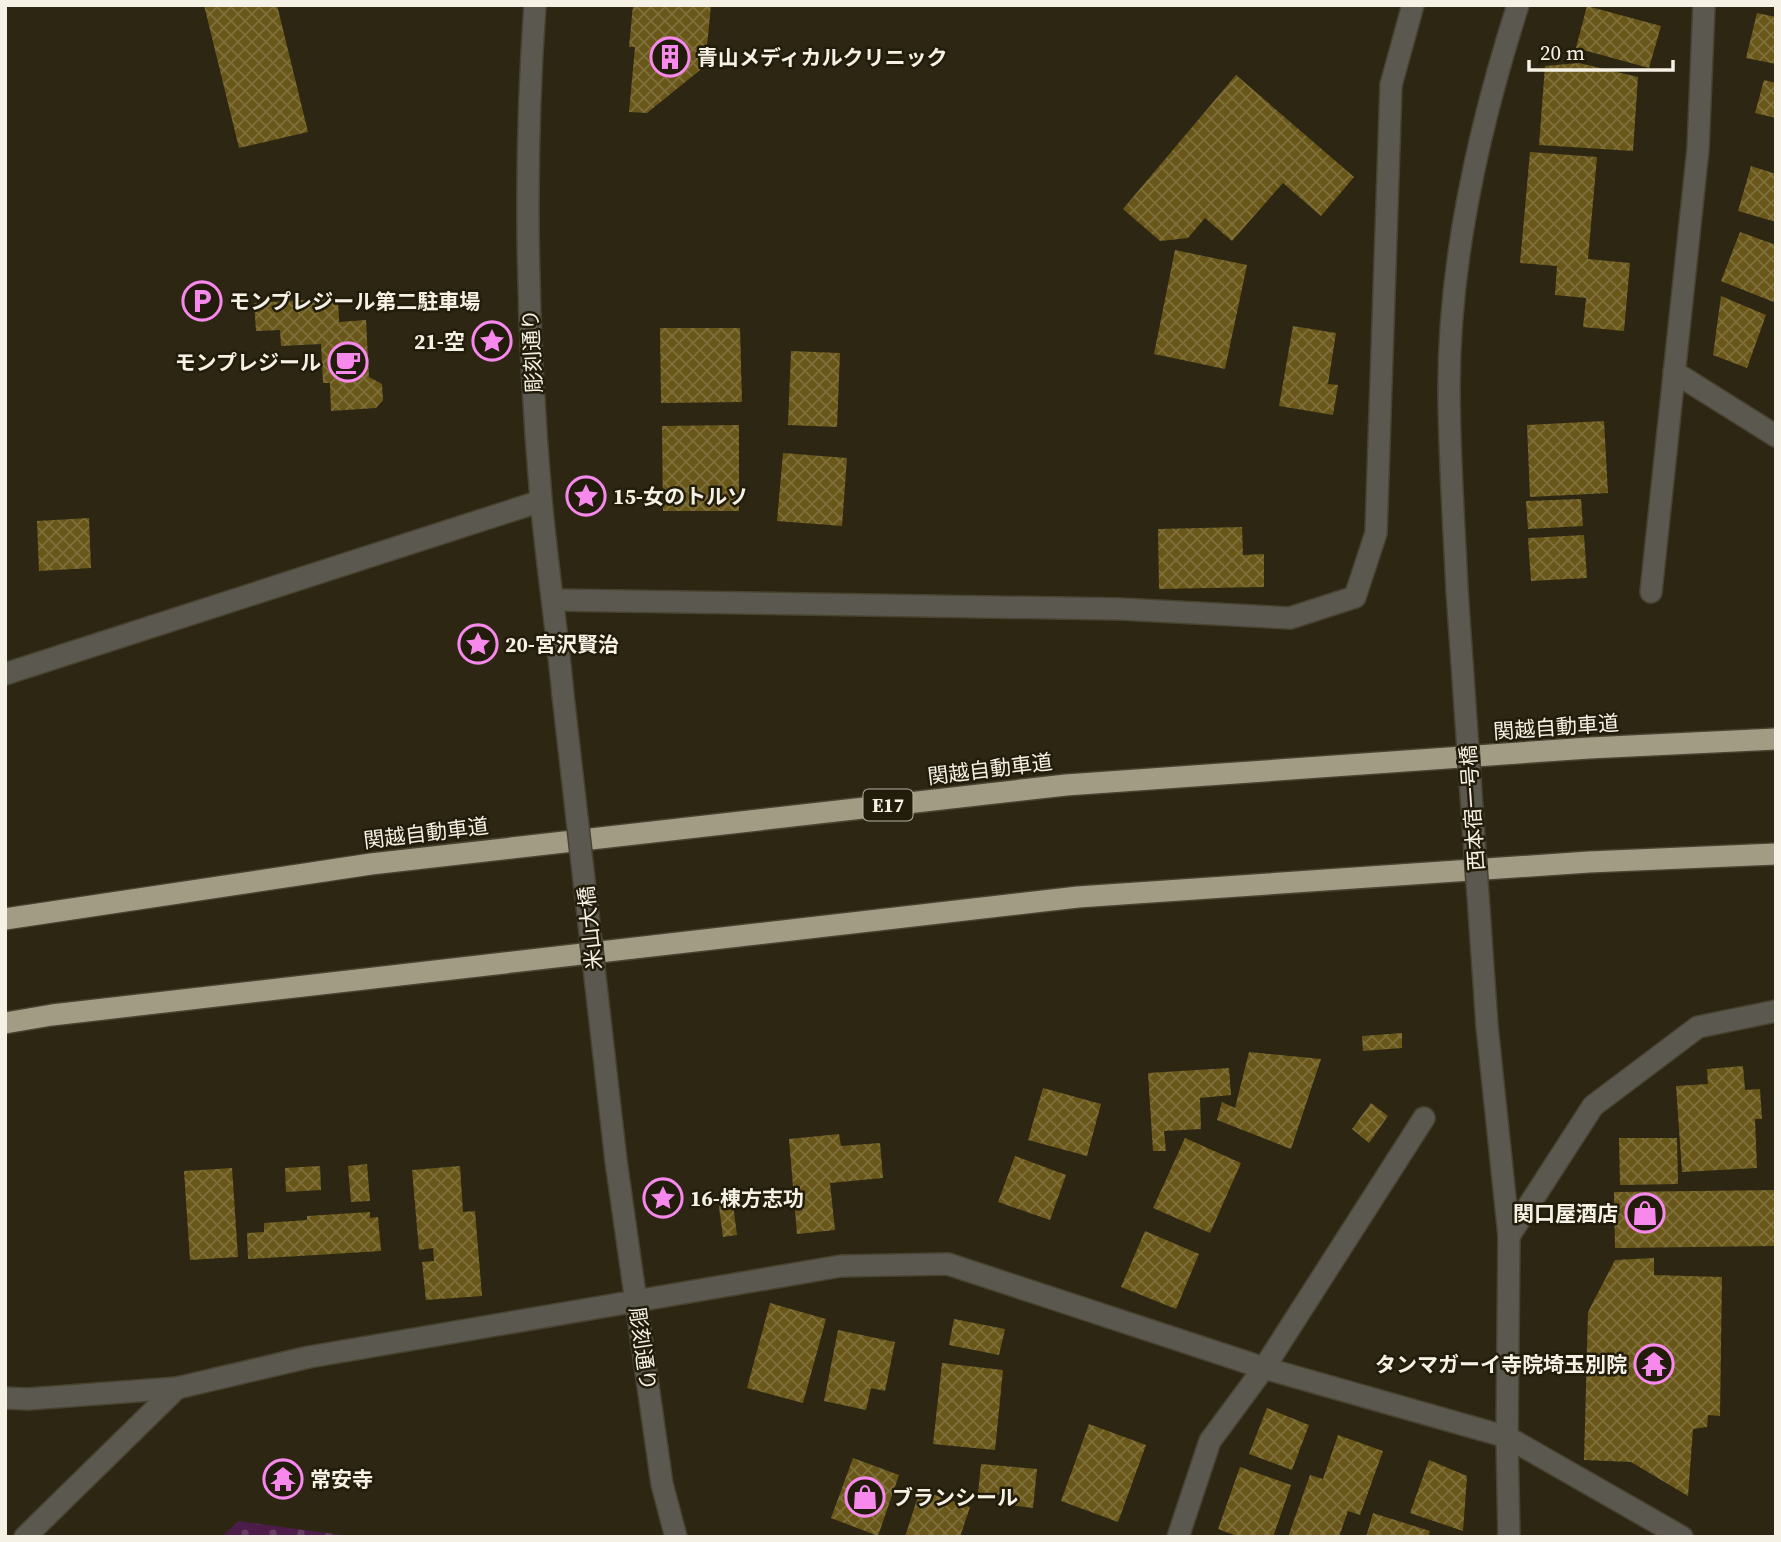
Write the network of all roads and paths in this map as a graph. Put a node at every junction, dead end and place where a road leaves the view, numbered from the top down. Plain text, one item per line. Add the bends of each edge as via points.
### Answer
1 (535, 5) edge
2 (1413, 5) edge
3 (1518, 5) edge
4 (1704, 5) edge
5 (1674, 372) junction
6 (1776, 436) edge
7 (541, 501) junction
8 (1650, 592) dead end
9 (554, 600) junction
10 (5, 674) edge
11 (564, 695) joint
12 (1776, 739) edge
13 (1776, 854) edge
14 (5, 919) edge
15 (1776, 1011) edge
16 (5, 1023) edge
17 (1424, 1118) dead end
18 (616, 1161) joint
19 (1509, 1236) junction
20 (636, 1300) junction
21 (1264, 1368) junction
22 (177, 1388) junction
23 (5, 1398) edge
24 (1507, 1437) junction
25 (25, 1537) edge
26 (676, 1537) edge
27 (1178, 1537) edge
28 (1509, 1537) edge
29 (1682, 1537) edge

1 - 7 street, 彫刻通り via 527,238
2 - 9 street via 1391,85 1376,533 1355,597 1290,618 1106,609
3 - 19 street, 西本宿一号橋, bridge via 1482,134 1457,271 1449,386 1457,590 1487,1026
4 - 5 street via 1698,149
5 - 6 street
5 - 8 street
7 - 9 street, 彫刻通り
7 - 10 street
9 - 11 street, 彫刻通り
11 - 18 street, 米山大橋, bridge
12 - 14 highway, 関越自動車道 / E17 via 1066,785 371,864
13 - 16 highway via 1078,897
15 - 19 street via 1698,1027 1593,1105
17 - 21 street
18 - 20 street, 彫刻通り
19 - 24 street, 西本宿一号橋
20 - 21 street via 841,1266 948,1264
20 - 22 street via 309,1357
20 - 26 street, 彫刻通り via 662,1484
21 - 24 street
21 - 27 street via 1210,1441
22 - 23 street
22 - 25 street
24 - 28 street, 西本宿一号橋
24 - 29 street

